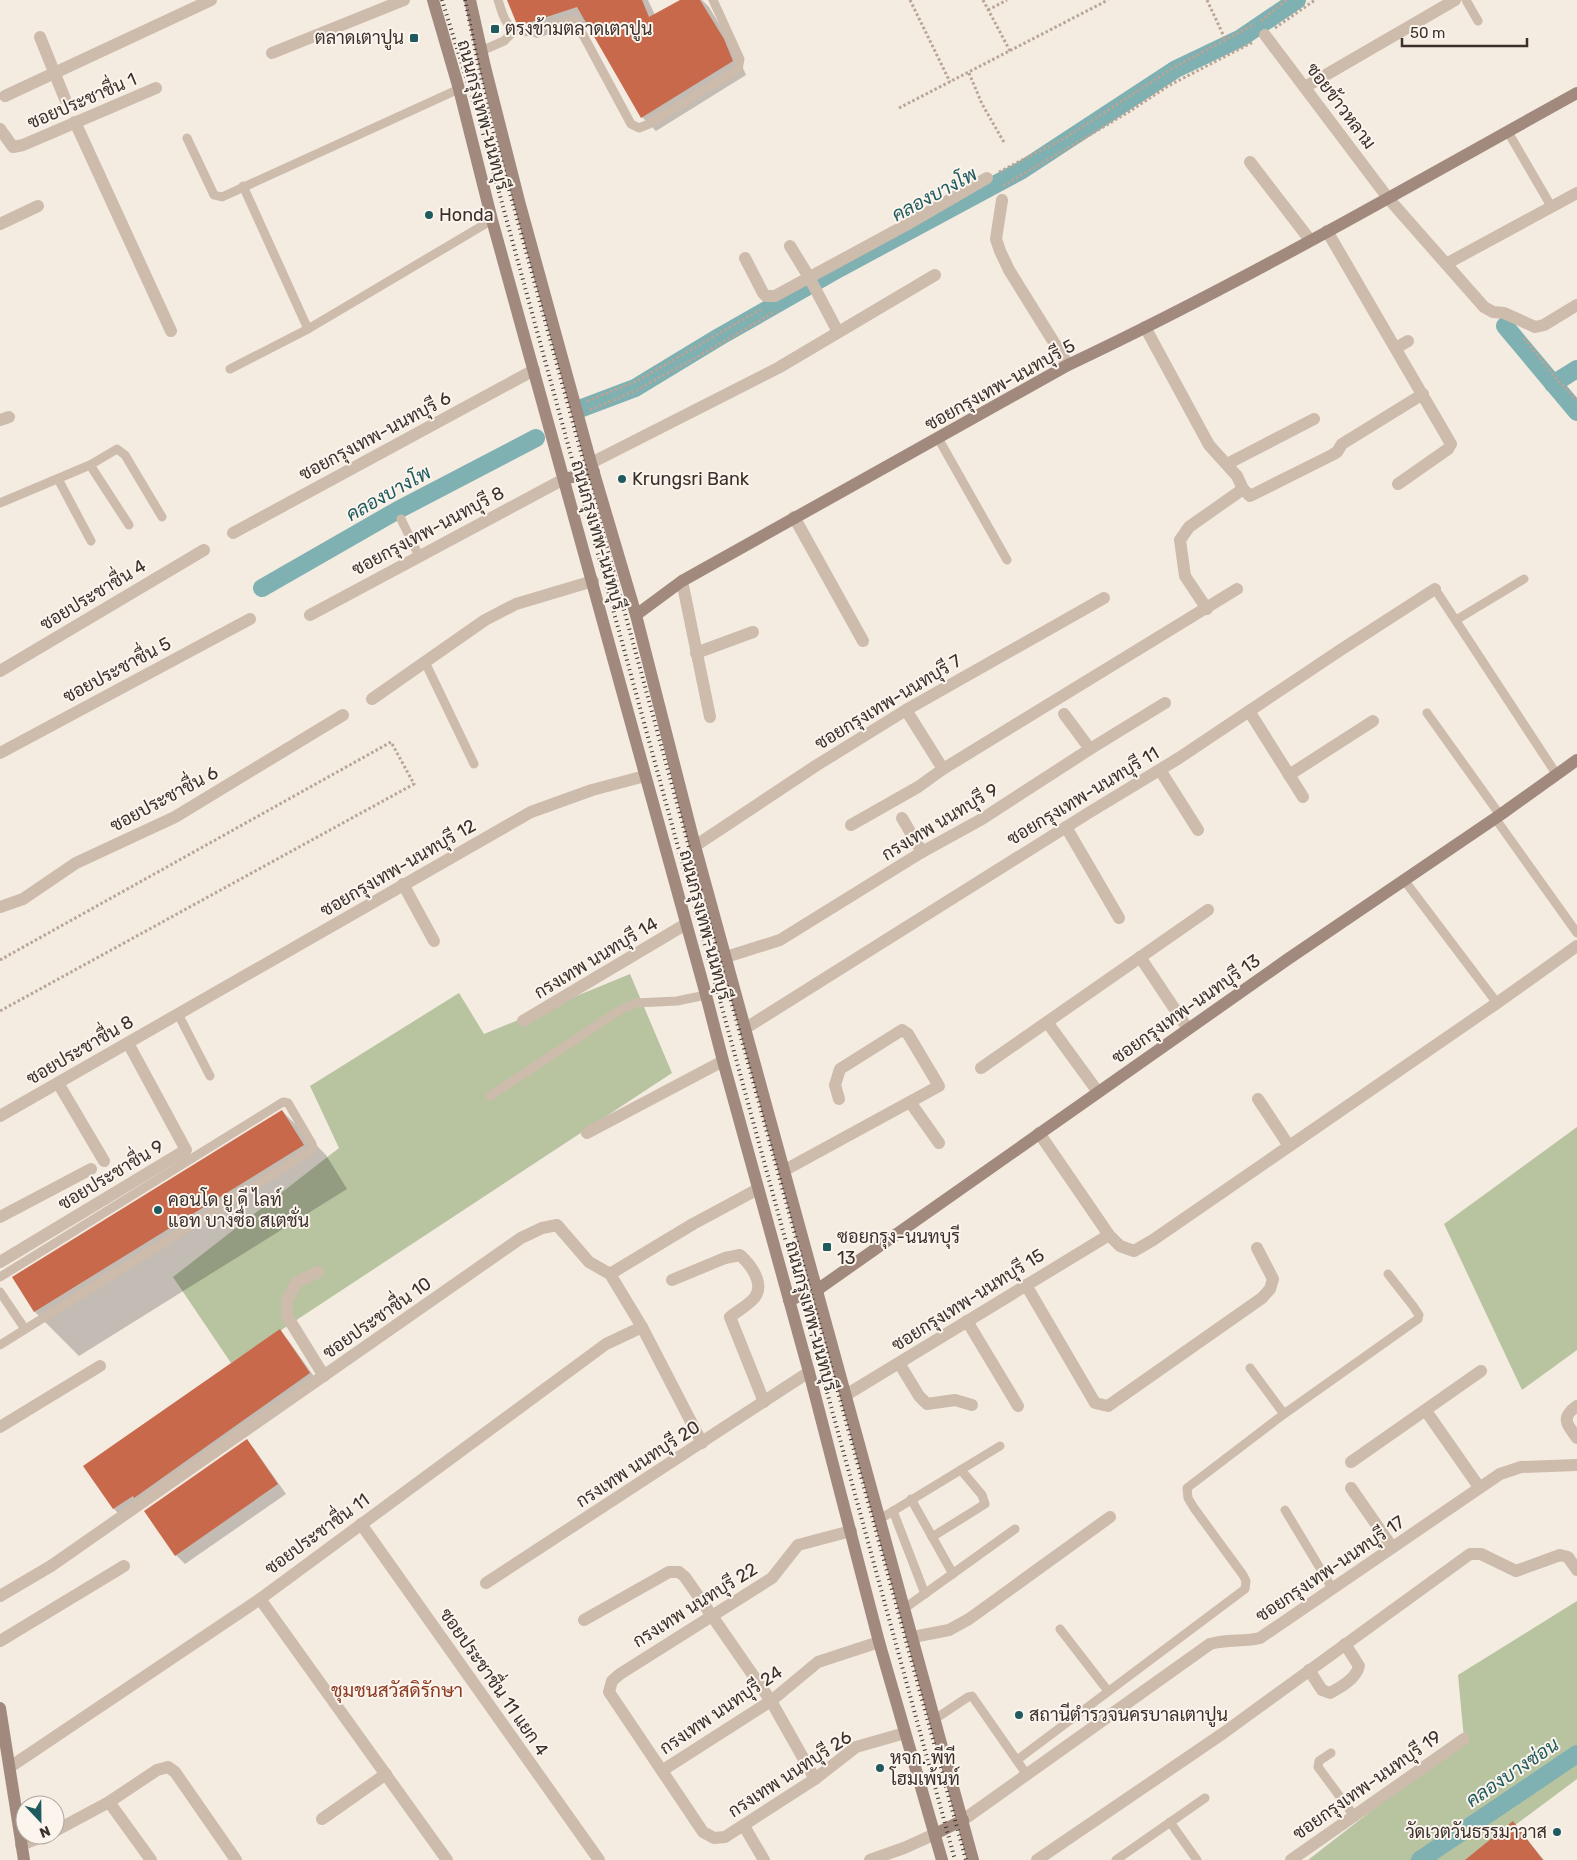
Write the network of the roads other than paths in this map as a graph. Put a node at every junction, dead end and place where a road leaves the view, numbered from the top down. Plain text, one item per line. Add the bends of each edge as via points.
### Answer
1 (211, 0) edge
2 (404, 0) edge
3 (433, 0) edge
4 (470, 0) edge
5 (498, 0) edge
6 (713, 0) edge
7 (1455, 0) edge
8 (1466, 0) edge
9 (1478, 22) dead end
10 (515, 30) junction
11 (1265, 35) road end
12 (40, 37) dead end
13 (481, 51) junction
14 (272, 52) dead end
15 (55, 72) junction
16 (1305, 87) junction
17 (156, 88) dead end
18 (459, 89) junction
19 (1577, 93) edge
20 (5, 96) dead end
21 (65, 99) dead end
22 (75, 122) junction
23 (0, 129) edge
24 (1508, 132) junction
25 (187, 138) dead end
26 (1250, 162) dead end
27 (987, 178) road end
28 (244, 186) junction
29 (1577, 192) edge
30 (1388, 198) junction
31 (1002, 200) dead end
32 (38, 206) dead end
33 (1551, 206) junction
34 (492, 220) junction
35 (0, 224) edge
36 (1327, 231) junction
37 (1310, 240) junction
38 (790, 246) dead end
39 (745, 258) dead end
40 (1446, 264) junction
41 (934, 275) dead end
42 (811, 281) junction
43 (1577, 305) edge
44 (1145, 328) junction
45 (308, 329) junction
46 (171, 331) dead end
47 (838, 332) junction
48 (1408, 341) dead end
49 (1396, 348) junction
50 (1068, 365) junction
51 (230, 369) dead end
52 (534, 370) junction
53 (1423, 394) junction
54 (1314, 419) dead end
55 (938, 438) junction
56 (1227, 464) junction
57 (90, 465) junction
58 (593, 468) junction
59 (58, 479) junction
60 (564, 479) junction
61 (1398, 484) dead end
62 (1243, 489) junction
63 (0, 503) edge
64 (162, 517) dead end
65 (794, 517) junction
66 (401, 519) dead end
67 (129, 525) dead end
68 (233, 533) dead end
69 (91, 541) dead end
70 (204, 550) dead end
71 (419, 556) junction
72 (1007, 560) dead end
73 (1524, 579) dead end
74 (593, 581) junction
75 (682, 582) junction
76 (1237, 589) dead end
77 (1435, 589) joint
78 (1104, 598) dead end
79 (1207, 609) junction
80 (310, 615) dead end
81 (636, 615) junction
82 (250, 618) dead end
83 (1456, 620) junction
84 (753, 632) dead end
85 (863, 641) dead end
86 (696, 653) junction
87 (425, 662) junction
88 (0, 671) edge
89 (372, 699) dead end
90 (1165, 703) dead end
91 (906, 710) junction
92 (1249, 711) junction
93 (1427, 713) dead end
94 (1064, 714) dead end
95 (343, 715) dead end
96 (710, 717) dead end
97 (1373, 721) dead end
98 (1090, 750) junction
99 (0, 753) edge
100 (1577, 760) edge
101 (474, 764) dead end
102 (943, 769) junction
103 (1160, 770) junction
104 (1289, 775) junction
105 (1558, 775) junction
106 (645, 776) junction
107 (1303, 797) dead end
108 (1498, 816) junction
109 (902, 818) dead end
110 (851, 825) dead end
111 (1066, 826) junction
112 (1198, 830) dead end
113 (695, 846) junction
114 (922, 852) junction
115 (1404, 880) junction
116 (403, 884) junction
117 (0, 907) edge
118 (1208, 910) dead end
119 (1119, 918) dead end
120 (686, 924) junction
121 (1577, 933) edge
122 (434, 941) dead end
123 (1577, 946) edge
124 (726, 957) junction
125 (1140, 957) junction
126 (706, 995) junction
127 (1497, 1003) junction
128 (178, 1014) junction
129 (523, 1021) dead end
130 (1047, 1022) junction
131 (746, 1028) junction
132 (1188, 1029) junction
133 (128, 1043) junction
134 (723, 1061) junction
135 (982, 1068) dead end
136 (210, 1076) dead end
137 (58, 1083) junction
138 (1098, 1092) junction
139 (490, 1096) dead end
140 (839, 1099) dead end
141 (1258, 1099) dead end
142 (910, 1102) junction
143 (0, 1116) edge
144 (588, 1133) dead end
145 (1039, 1133) junction
146 (939, 1143) dead end
147 (1289, 1146) junction
148 (104, 1161) dead end
149 (91, 1169) dead end
150 (785, 1170) junction
151 (758, 1189) junction
152 (0, 1217) edge
153 (1108, 1235) junction
154 (1256, 1248) dead end
155 (0, 1262) edge
156 (318, 1272) dead end
157 (610, 1274) junction
158 (1388, 1274) dead end
159 (0, 1277) edge
160 (672, 1280) dead end
161 (1026, 1285) junction
162 (817, 1290) junction
163 (0, 1292) edge
164 (788, 1300) junction
165 (967, 1321) junction
166 (642, 1326) junction
167 (25, 1329) junction
168 (0, 1345) edge
169 (899, 1363) junction
170 (100, 1366) dead end
171 (1250, 1368) dead end
172 (1481, 1371) dead end
173 (808, 1372) junction
174 (324, 1376) junction
175 (846, 1395) junction
176 (764, 1402) junction
177 (972, 1405) dead end
178 (1018, 1406) dead end
179 (1577, 1406) edge
180 (1426, 1411) junction
181 (1284, 1414) junction
182 (0, 1427) edge
183 (1577, 1438) edge
184 (702, 1443) junction
185 (1000, 1446) dead end
186 (1351, 1462) dead end
187 (1577, 1464) edge
188 (961, 1470) junction
189 (1479, 1487) junction
190 (1351, 1488) dead end
191 (911, 1500) junction
192 (1285, 1510) dead end
193 (893, 1511) junction
194 (1110, 1517) dead end
195 (880, 1519) junction
196 (361, 1524) junction
197 (1015, 1529) dead end
198 (851, 1531) junction
199 (932, 1538) junction
200 (1392, 1547) junction
201 (124, 1566) dead end
202 (1577, 1570) edge
203 (953, 1574) junction
204 (486, 1583) dead end
205 (1332, 1588) junction
206 (925, 1594) junction
207 (0, 1596) edge
208 (260, 1598) junction
209 (905, 1608) junction
210 (712, 1616) junction
211 (584, 1620) dead end
212 (1060, 1629) dead end
213 (913, 1637) junction
214 (0, 1641) edge
215 (879, 1642) junction
216 (1345, 1644) junction
217 (1309, 1670) junction
218 (1108, 1691) junction
219 (771, 1701) junction
220 (0, 1708) edge
221 (935, 1719) junction
222 (904, 1733) junction
223 (1464, 1739) dead end
224 (1331, 1752) dead end
225 (1016, 1760) junction
226 (10, 1767) junction
227 (663, 1770) junction
228 (386, 1774) junction
229 (1027, 1775) junction
230 (815, 1779) junction
231 (1205, 1798) dead end
232 (15, 1802) edge
233 (109, 1802) junction
234 (1355, 1817) junction
235 (322, 1819) dead end
236 (963, 1820) junction
237 (1170, 1822) junction
238 (65, 1825) edge
239 (744, 1826) junction
240 (935, 1834) junction
241 (725, 1837) joint
242 (21, 1845) edge
243 (594, 1858) edge
244 (24, 1860) edge
245 (151, 1860) edge
246 (236, 1860) edge
247 (447, 1860) edge
248 (764, 1860) edge
249 (870, 1860) edge
250 (942, 1860) edge
251 (974, 1860) edge
252 (1037, 1860) edge
253 (1116, 1860) edge
254 (1197, 1860) edge
255 (1291, 1860) edge

1 - 15 street
2 - 14 street
3 - 18 main road, ถนนกรุงเทพ-นนทบุรี
4 - 13 main road, ถนนกรุงเทพ-นนทบุรี
5 - 10 lane via 508,24
6 - 10 lane via 740,59 738,69 639,128 632,124 575,20 526,33
7 - 16 street
8 - 9 lane
10 - 13 lane via 504,41
11 - 16 street, ซอยข้าวหลาม
12 - 15 street
13 - 58 main road, ถนนกรุงเทพ-นนทบุรี
15 - 20 street
15 - 21 street
16 - 30 street, ซอยข้าวหลาม
17 - 22 street, ซอยประชาชื่น 1
18 - 28 lane
18 - 34 main road, ถนนกรุงเทพ-นนทบุรี
19 - 24 main road, ซอยกรุงเทพ-นนทบุรี 5
22 - 23 street, ซอยประชาชื่น 1 via 13,147
22 - 46 street
24 - 30 main road, ซอยกรุงเทพ-นนทบุรี 5
24 - 33 lane
25 - 28 lane via 214,194 222,197
26 - 37 street
27 - 42 street
28 - 45 lane
29 - 33 street
30 - 36 main road, ซอยกรุงเทพ-นนทบุรี 5
30 - 40 street, ซอยข้าวหลาม
31 - 50 street via 996,238 1000,251
32 - 35 street
33 - 40 street
34 - 45 lane
34 - 52 main road, ถนนกรุงเทพ-นนทบุรี
36 - 37 main road, ซอยกรุงเทพ-นนทบุรี 5
36 - 49 street
37 - 44 main road, ซอยกรุงเทพ-นนทบุรี 5
38 - 42 street
39 - 42 street via 766,296 775,296
40 - 43 street, ซอยข้าวหลาม via 1484,307 1535,327
41 - 47 street
42 - 47 street
44 - 50 main road, ซอยกรุงเทพ-นนทบุรี 5
44 - 56 street via 1209,445
45 - 51 lane
47 - 58 street
48 - 49 street
49 - 53 street
50 - 55 main road, ซอยกรุงเทพ-นนทบุรี 5
52 - 60 main road, ถนนกรุงเทพ-นนทบุรี
52 - 68 street, ซอยกรุงเทพ-นนทบุรี 6
53 - 61 street via 1450,441 1450,447
53 - 62 street via 1307,468 1253,496
54 - 56 street
55 - 65 main road, ซอยกรุงเทพ-นนทบุรี 5
55 - 72 lane
56 - 62 street
57 - 59 lane
57 - 64 lane via 120,450
57 - 67 lane
58 - 60 main road
58 - 81 main road, ถนนกรุงเทพ-นนทบุรี
59 - 63 lane
59 - 69 lane
60 - 71 street, ซอยกรุงเทพ-นนทบุรี 8
60 - 74 main road, ถนนกรุงเทพ-นนทบุรี
62 - 79 street via 1189,527 1180,540 1184,576
65 - 75 main road, ซอยกรุงเทพ-นนทบุรี 5
65 - 85 street
66 - 71 lane
70 - 88 street, ซอยประชาชื่น 4
71 - 80 street, ซอยกรุงเทพ-นนทบุรี 8
73 - 83 lane
74 - 87 street via 516,604 484,620
74 - 106 main road, ถนนกรุงเทพ-นนทบุรี
75 - 81 main road, ซอยกรุงเทพ-นนทบุรี 5
75 - 86 street
76 - 79 street
77 - 83 lane
77 - 92 street, ซอยกรุงเทพ-นนทบุรี 11
78 - 91 street, ซอยกรุงเทพ-นนทบุรี 7
79 - 102 street
81 - 113 main road, ถนนกรุงเทพ-นนทบุรี
82 - 99 street, ซอยประชาชื่น 5
83 - 105 lane
84 - 86 street
86 - 96 street
87 - 89 street
87 - 101 lane
90 - 98 street, กรงเทพ นนทบุรี 9
91 - 102 street
91 - 113 street, ซอยกรุงเทพ-นนทบุรี 7 via 816,765
92 - 103 street, ซอยกรุงเทพ-นนทบุรี 11
92 - 104 street
93 - 108 lane
94 - 98 street
95 - 117 street, ซอยประชาชื่น 6 via 175,817 76,863 23,899
97 - 104 street
98 - 114 street, กรงเทพ นนทบุรี 9 via 982,819
100 - 105 main road, ซอยกรุงเทพ-นนทบุรี 13
102 - 110 street
103 - 111 street, ซอยกรุงเทพ-นนทบุรี 11
103 - 112 street
104 - 107 street
105 - 108 main road, ซอยกรุงเทพ-นนทบุรี 13
106 - 116 street, ซอยกรุงเทพ-นนทบุรี 12 via 592,790 531,812
106 - 120 main road, ถนนกรุงเทพ-นนทบุรี
108 - 115 main road, ซอยกรุงเทพ-นนทบุรี 13
108 - 121 lane
109 - 114 street
111 - 119 street
111 - 131 street, ซอยกรุงเทพ-นนทบุรี 11
113 - 124 main road, ถนนกรุงเทพ-นนทบุรี
114 - 124 street, กรงเทพ นนทบุรี 9 via 780,940
115 - 127 lane
115 - 132 main road, ซอยกรุงเทพ-นนทบุรี 13
116 - 122 street
116 - 128 street, ซอยกรุงเทพ-นนทบุรี 12
118 - 125 street
120 - 126 main road, ถนนกรุงเทพ-นนทบุรี
120 - 129 street, กรงเทพ นนทบุรี 14
123 - 127 street
124 - 131 main road, ถนนกรุงเทพ-นนทบุรี
125 - 130 street
125 - 132 street
126 - 134 main road, ถนนกรุงเทพ-นนทบุรี
126 - 139 lane via 677,1002 636,1003 620,1010
127 - 147 street
128 - 133 street, ซอยประชาชื่น 8
128 - 136 lane
130 - 135 street
130 - 138 street
131 - 150 main road, ถนนกรุงเทพ-นนทบุรี
132 - 138 main road, ซอยกรุงเทพ-นนทบุรี 13
133 - 137 street, ซอยประชาชื่น 8
133 - 155 street, ซอยประชาชื่น 9 via 186,1150
134 - 144 street
134 - 151 main road, ถนนกรุงเทพ-นนทบุรี
137 - 143 street, ซอยประชาชื่น 8
137 - 148 street
138 - 145 main road, ซอยกรุงเทพ-นนทบุรี 13
140 - 142 street via 834,1085 840,1069 902,1030 911,1038 939,1086
141 - 147 street
142 - 146 street
142 - 150 street
145 - 153 street
145 - 162 main road, ซอยกรุงเทพ-นนทบุรี 13
147 - 153 street via 1134,1251 1120,1246
149 - 152 street
150 - 162 main road, ถนนกรุงเทพ-นนทบุรี
151 - 157 street
151 - 164 main road, ถนนกรุงเทพ-นนทบุรี
153 - 161 street, ซอยกรุงเทพ-นนทบุรี 15
154 - 161 street via 1272,1279 1270,1289 1262,1298 1108,1406 1095,1403
156 - 174 street via 297,1282 287,1300 287,1316
157 - 166 street, ซอยประชาชื่น 10
157 - 174 street, ซอยประชาชื่น 10 via 589,1262 557,1225 542,1228 521,1238
158 - 181 lane via 1414,1306 1418,1318
159 - 167 lane via 283,1102 288,1104 312,1144 310,1151
160 - 176 street via 725,1258 740,1255 750,1264 759,1284 756,1296 730,1318
161 - 165 street, ซอยกรุงเทพ-นนทบุรี 15
162 - 164 main road, ซอยกรุงเทพ-นนทบุรี 13
162 - 175 main road, ถนนกรุงเทพ-นนทบุรี
163 - 167 lane
164 - 173 main road, ถนนกรุงเทพ-นนทบุรี
165 - 169 street, ซอยกรุงเทพ-นนทบุรี 15
165 - 178 street
166 - 184 street, ซอยประชาชื่น 10
166 - 196 street, ซอยประชาชื่น 11 via 606,1344
167 - 168 lane
169 - 175 street, ซอยกรุงเทพ-นนทบุรี 15
169 - 177 street via 927,1404 955,1400
170 - 182 street
171 - 181 lane
172 - 180 street
173 - 176 street, กรงเทพ นนทบุรี 20
173 - 198 main road, ถนนกรุงเทพ-นนทบุรี
174 - 207 street, ซอยประชาชื่น 10 via 51,1566
175 - 195 main road, ถนนกรุงเทพ-นนทบุรี
176 - 184 street, กรงเทพ นนทบุรี 20
179 - 183 street via 1566,1418 1566,1424
180 - 186 street
180 - 189 street
181 - 218 lane via 1187,1488 1194,1508 1243,1575 1245,1589
184 - 204 street, กรงเทพ นนทบุรี 20
185 - 188 lane
187 - 189 street, ซอยกรุงเทพ-นนทบุรี 17 via 1521,1467 1500,1474
188 - 191 lane
188 - 199 lane via 982,1495 985,1504
189 - 200 street, ซอยกรุงเทพ-นนทบุรี 17
190 - 200 street
191 - 193 lane
191 - 199 lane
192 - 205 lane
193 - 195 lane
193 - 206 lane
194 - 213 street via 969,1619 949,1630
195 - 209 main road, ถนนกรุงเทพ-นนทบุรี
196 - 208 street, ซอยประชาชื่น 11
196 - 243 street, ซอยประชาชื่น 11 แยก 4
197 - 203 lane
198 - 210 street, กรงเทพ นนทบุรี 22 via 798,1545 772,1578
198 - 215 main road, ถนนกรุงเทพ-นนทบุรี
199 - 203 lane
200 - 205 street, ซอยกรุงเทพ-นนทบุรี 17
201 - 214 street
202 - 216 street via 1568,1557 1560,1555 1516,1571 1481,1554 1470,1554
203 - 206 lane
205 - 229 street, ซอยกรุงเทพ-นนทบุรี 17 via 1260,1638 1210,1644
206 - 209 lane
208 - 226 street, ซอยประชาชื่น 11
208 - 228 street
209 - 213 main road, ถนนกรุงเทพ-นนทบุรี
210 - 211 street via 685,1577 679,1572 669,1572
210 - 219 street
210 - 227 street, กรงเทพ นนทบุรี 22 via 612,1681 609,1692
212 - 218 lane
213 - 221 main road, ถนนกรุงเทพ-นนทบุรี
215 - 219 street, กรงเทพ นนทบุรี 24 via 818,1662
215 - 222 main road, ถนนกรุงเทพ-นนทบุรี
216 - 217 street
216 - 217 street via 1359,1669 1340,1688 1330,1693 1322,1690
217 - 252 street via 1222,1734
218 - 225 lane
219 - 227 street, กรงเทพ นนทบุรี 24
219 - 230 street
220 - 226 main road
221 - 225 lane via 972,1696
221 - 236 main road, ถนนกรุงเทพ-นนทบุรี
222 - 230 street, กรงเทพ นนทบุรี 26 via 856,1747
222 - 240 main road, ถนนกรุงเทพ-นนทบุรี
223 - 234 street, ซอยกรุงเทพ-นนทบุรี 19
224 - 234 lane via 1319,1761 1318,1767
225 - 229 lane
226 - 232 main road
227 - 241 street, กรงเทพ นนทบุรี 22 via 703,1832 714,1838
228 - 235 street
228 - 247 street
229 - 236 street, ซอยกรุงเทพ-นนทบุรี 17
230 - 239 street, กรงเทพ นนทบุรี 26
231 - 237 lane
233 - 238 street
233 - 245 street
233 - 246 street via 156,1770 168,1767 176,1772
234 - 255 street, ซอยกรุงเทพ-นนทบุรี 19
236 - 240 main road
236 - 251 main road, ถนนกรุงเทพ-นนทบุรี
237 - 253 lane
237 - 254 lane
239 - 241 street, กรงเทพ นนทบุรี 26
239 - 248 street
240 - 249 street
240 - 250 main road, ถนนกรุงเทพ-นนทบุรี
242 - 244 main road

